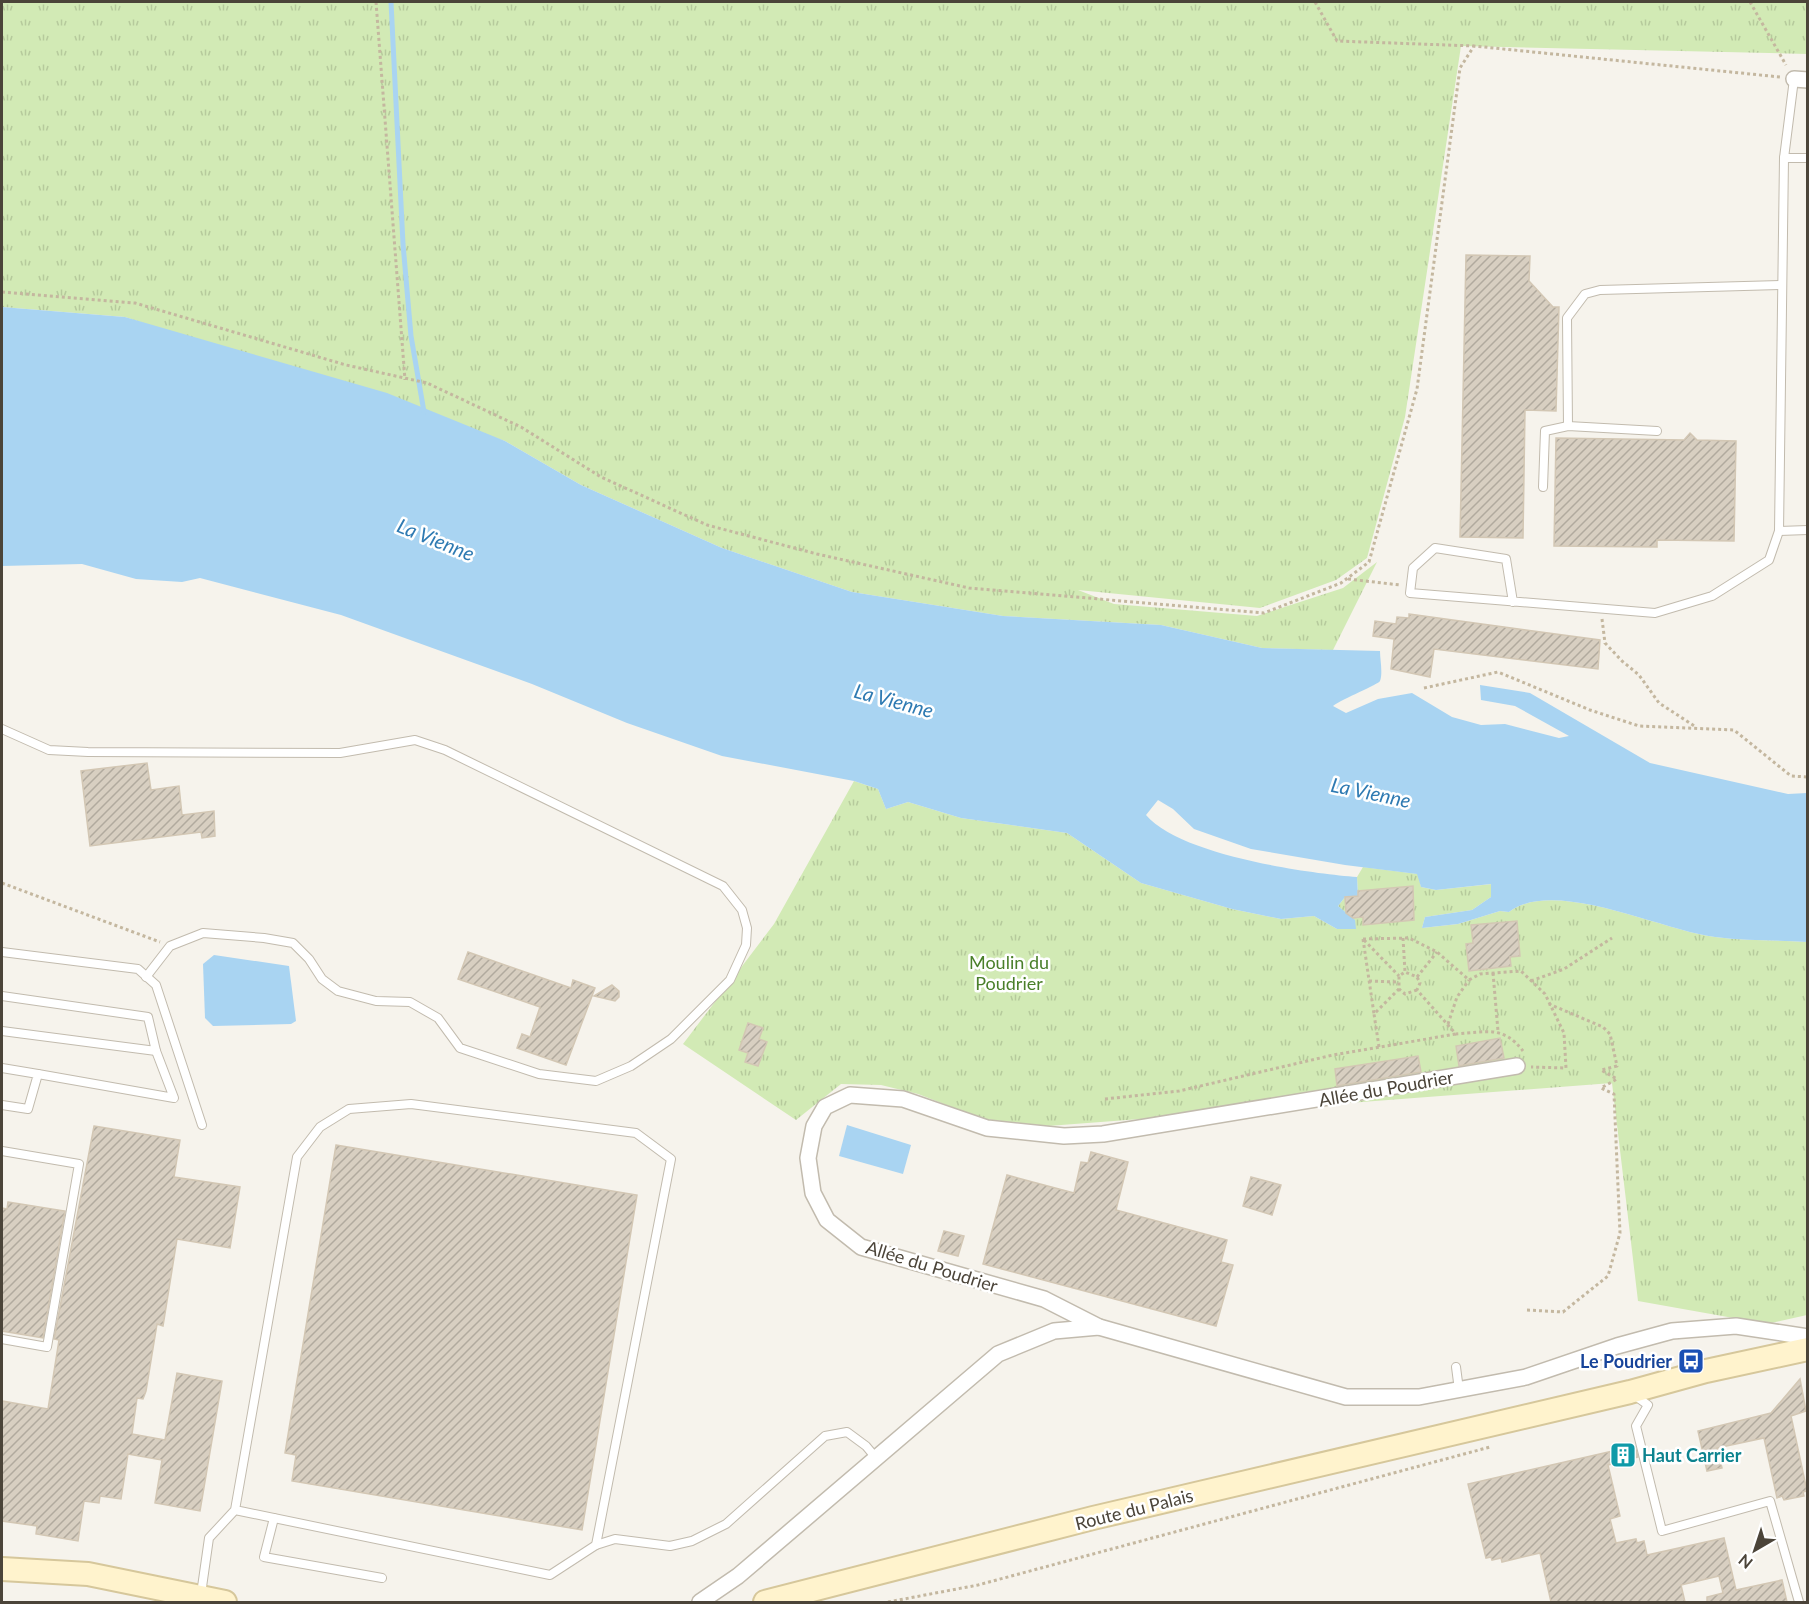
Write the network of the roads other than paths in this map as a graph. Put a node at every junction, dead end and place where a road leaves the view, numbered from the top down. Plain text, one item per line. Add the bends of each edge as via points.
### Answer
1 (1801, 79) edge
2 (1784, 158) junction
3 (1808, 158) edge
4 (1782, 285) junction
5 (1568, 426) junction
6 (1657, 431) dead end
7 (1543, 487) dead end
8 (1779, 531) junction
9 (1808, 531) edge
10 (1513, 602) junction
11 (2, 729) edge
12 (2, 952) edge
13 (146, 977) junction
14 (2, 996) edge
15 (2, 1031) edge
16 (156, 1051) junction
17 (1517, 1066) road end
18 (2, 1068) edge
19 (38, 1074) junction
20 (2, 1105) edge
21 (202, 1125) dead end
22 (2, 1151) edge
23 (1099, 1327) junction
24 (1808, 1337) edge
25 (2, 1339) edge
26 (1808, 1350) edge
27 (1456, 1367) dead end
28 (1459, 1390) junction
29 (1630, 1392) junction
30 (876, 1458) junction
31 (235, 1510) junction
32 (274, 1518) junction
33 (596, 1545) junction
34 (2, 1555) edge
35 (2, 1569) edge
36 (66, 1572) junction
37 (382, 1578) dead end
38 (200, 1598) junction
39 (225, 1602) edge
40 (700, 1602) edge
41 (765, 1602) edge
42 (1799, 1602) edge

1 - 2 lane
2 - 3 lane
2 - 4 lane
4 - 5 lane via 1585,294 1567,318
4 - 8 lane
5 - 6 lane
5 - 7 lane via 1545,431
8 - 9 lane
8 - 10 lane via 1769,561 1712,596 1655,613
10 - 10 lane via 1506,559 1436,548 1413,568 1410,593
11 - 13 lane via 49,750 88,752 340,753 415,740 445,750 723,886 742,910 747,928 746,945 730,980 672,1040 631,1066 596,1081 539,1074 460,1048 438,1018 410,1002 376,1001 338,991 322,979 309,958 293,943 203,933 170,946
12 - 13 lane via 138,969
13 - 21 lane via 156,985
14 - 16 lane via 148,1017
15 - 16 lane
16 - 19 lane via 174,1098
17 - 23 street, Allée du Poudrier via 1084,1135 987,1128 903,1099 849,1095 825,1107 814,1125 807,1158 813,1193 827,1220 861,1247 1044,1299
18 - 19 lane
19 - 20 lane via 28,1109
22 - 25 lane via 79,1164 47,1347
23 - 28 street, Allée du Poudrier via 1346,1396 1419,1397
23 - 30 street via 1054,1331 999,1354
24 - 28 street, Allée du Poudrier via 1736,1326 1672,1331 1526,1377
26 - 29 main road, Route du Palais
27 - 28 lane
29 - 41 main road, Route du Palais via 1082,1521
29 - 42 lane via 1648,1405 1636,1425 1662,1531 1770,1501
30 - 33 lane via 847,1432 825,1436 726,1524 709,1533 670,1546 615,1539
30 - 40 street via 738,1576
31 - 32 lane
31 - 33 lane via 297,1157 320,1127 349,1109 411,1104 636,1133 671,1159
31 - 38 lane via 209,1538
32 - 33 lane via 550,1575
32 - 37 lane via 264,1557
34 - 36 main road via 38,1561
35 - 36 main road
36 - 38 main road
38 - 39 main road

